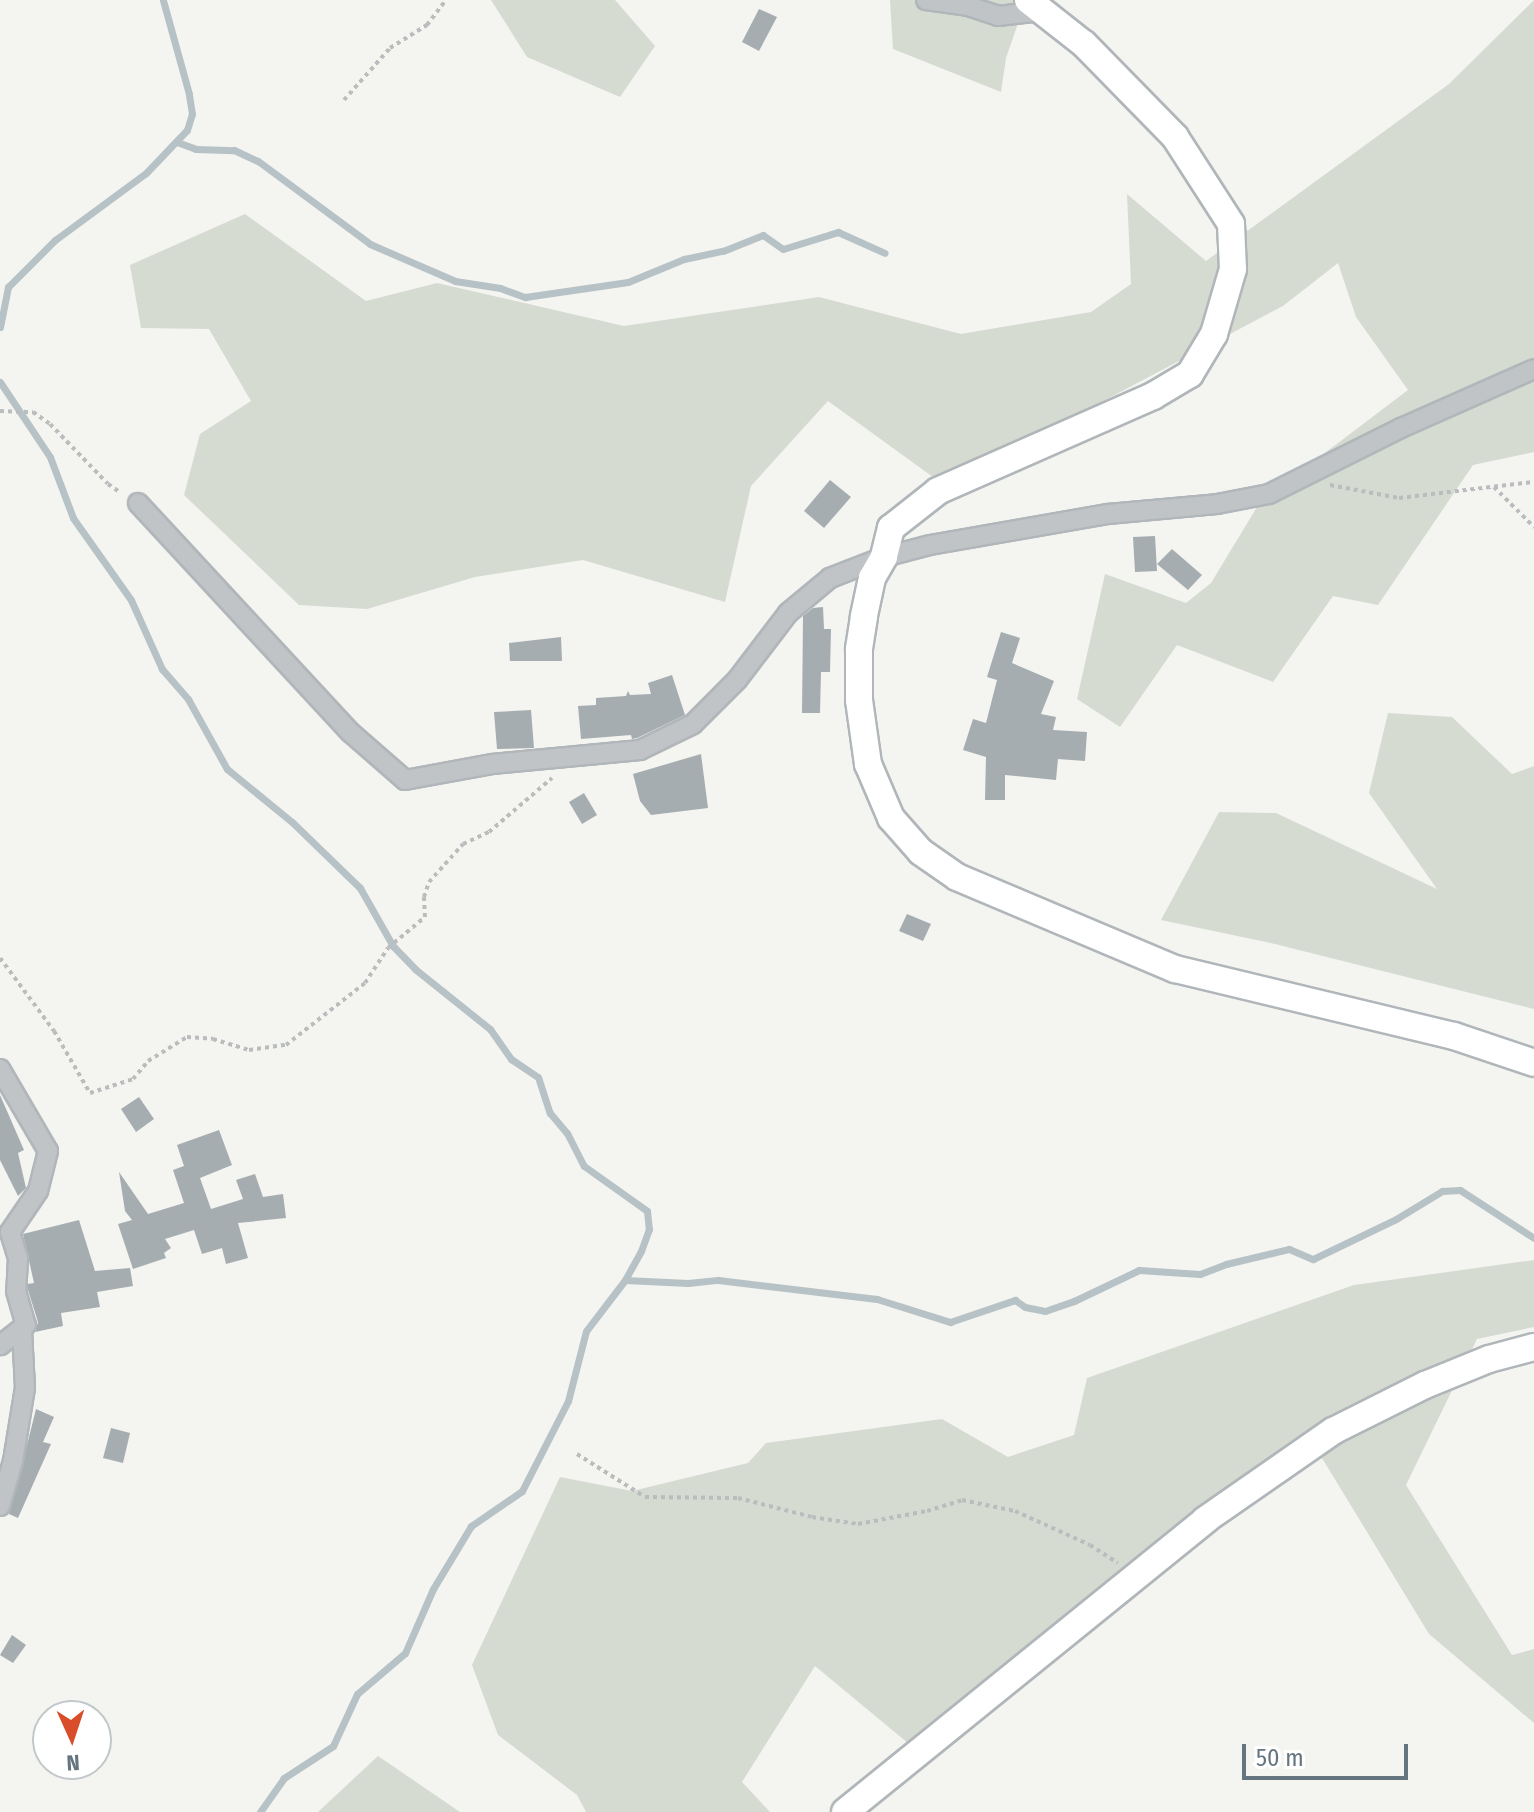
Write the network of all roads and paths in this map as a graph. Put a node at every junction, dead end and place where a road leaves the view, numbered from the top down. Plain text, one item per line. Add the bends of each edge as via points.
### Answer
1 (446, 0) edge
2 (926, 0) edge
3 (1035, 6) edge
4 (344, 100) dead end
5 (1534, 369) edge
6 (0, 411) edge
7 (1302, 480) junction
8 (1534, 482) edge
9 (1494, 487) junction
10 (138, 503) joint
11 (1534, 527) edge
12 (884, 557) junction
13 (563, 759) junction
14 (0, 958) edge
15 (1534, 1063) edge
16 (0, 1069) edge
17 (22, 1331) junction
18 (0, 1345) edge
19 (1534, 1347) edge
20 (577, 1454) dead end
21 (0, 1506) edge
22 (1137, 1575) junction
23 (845, 1812) edge

1 - 4 path via 427,25 390,48
2 - 3 street via 998,16
3 - 12 street via 1084,44 1175,137 1209,186 1231,224 1233,269 1227,299 1190,374 1153,396 938,491 891,528
5 - 7 street via 1401,428
6 - 10 path via 33,412 108,484
7 - 9 path via 1399,498
7 - 12 street via 1269,494 1217,504 1162,506 1041,525
8 - 9 path
9 - 11 path
10 - 13 street via 350,732 405,780 492,764
12 - 13 street via 830,578 788,613 737,680 693,724 640,750
12 - 15 street via 872,578 859,650 868,764 891,818 940,868 1175,969 1454,1036
13 - 14 path via 551,781 489,832 463,844 429,882 425,917 388,948 365,983 286,1045 249,1050 187,1037 148,1061 133,1079 90,1093 54,1031
16 - 17 street via 48,1151 38,1191 10,1232 18,1258 16,1291 26,1325
17 - 18 street
17 - 21 street via 25,1388
19 - 22 street via 1425,1385 1333,1431 1205,1520
20 - 22 path via 645,1497 738,1498 858,1524 962,1500 1015,1511 1090,1545
22 - 23 street

